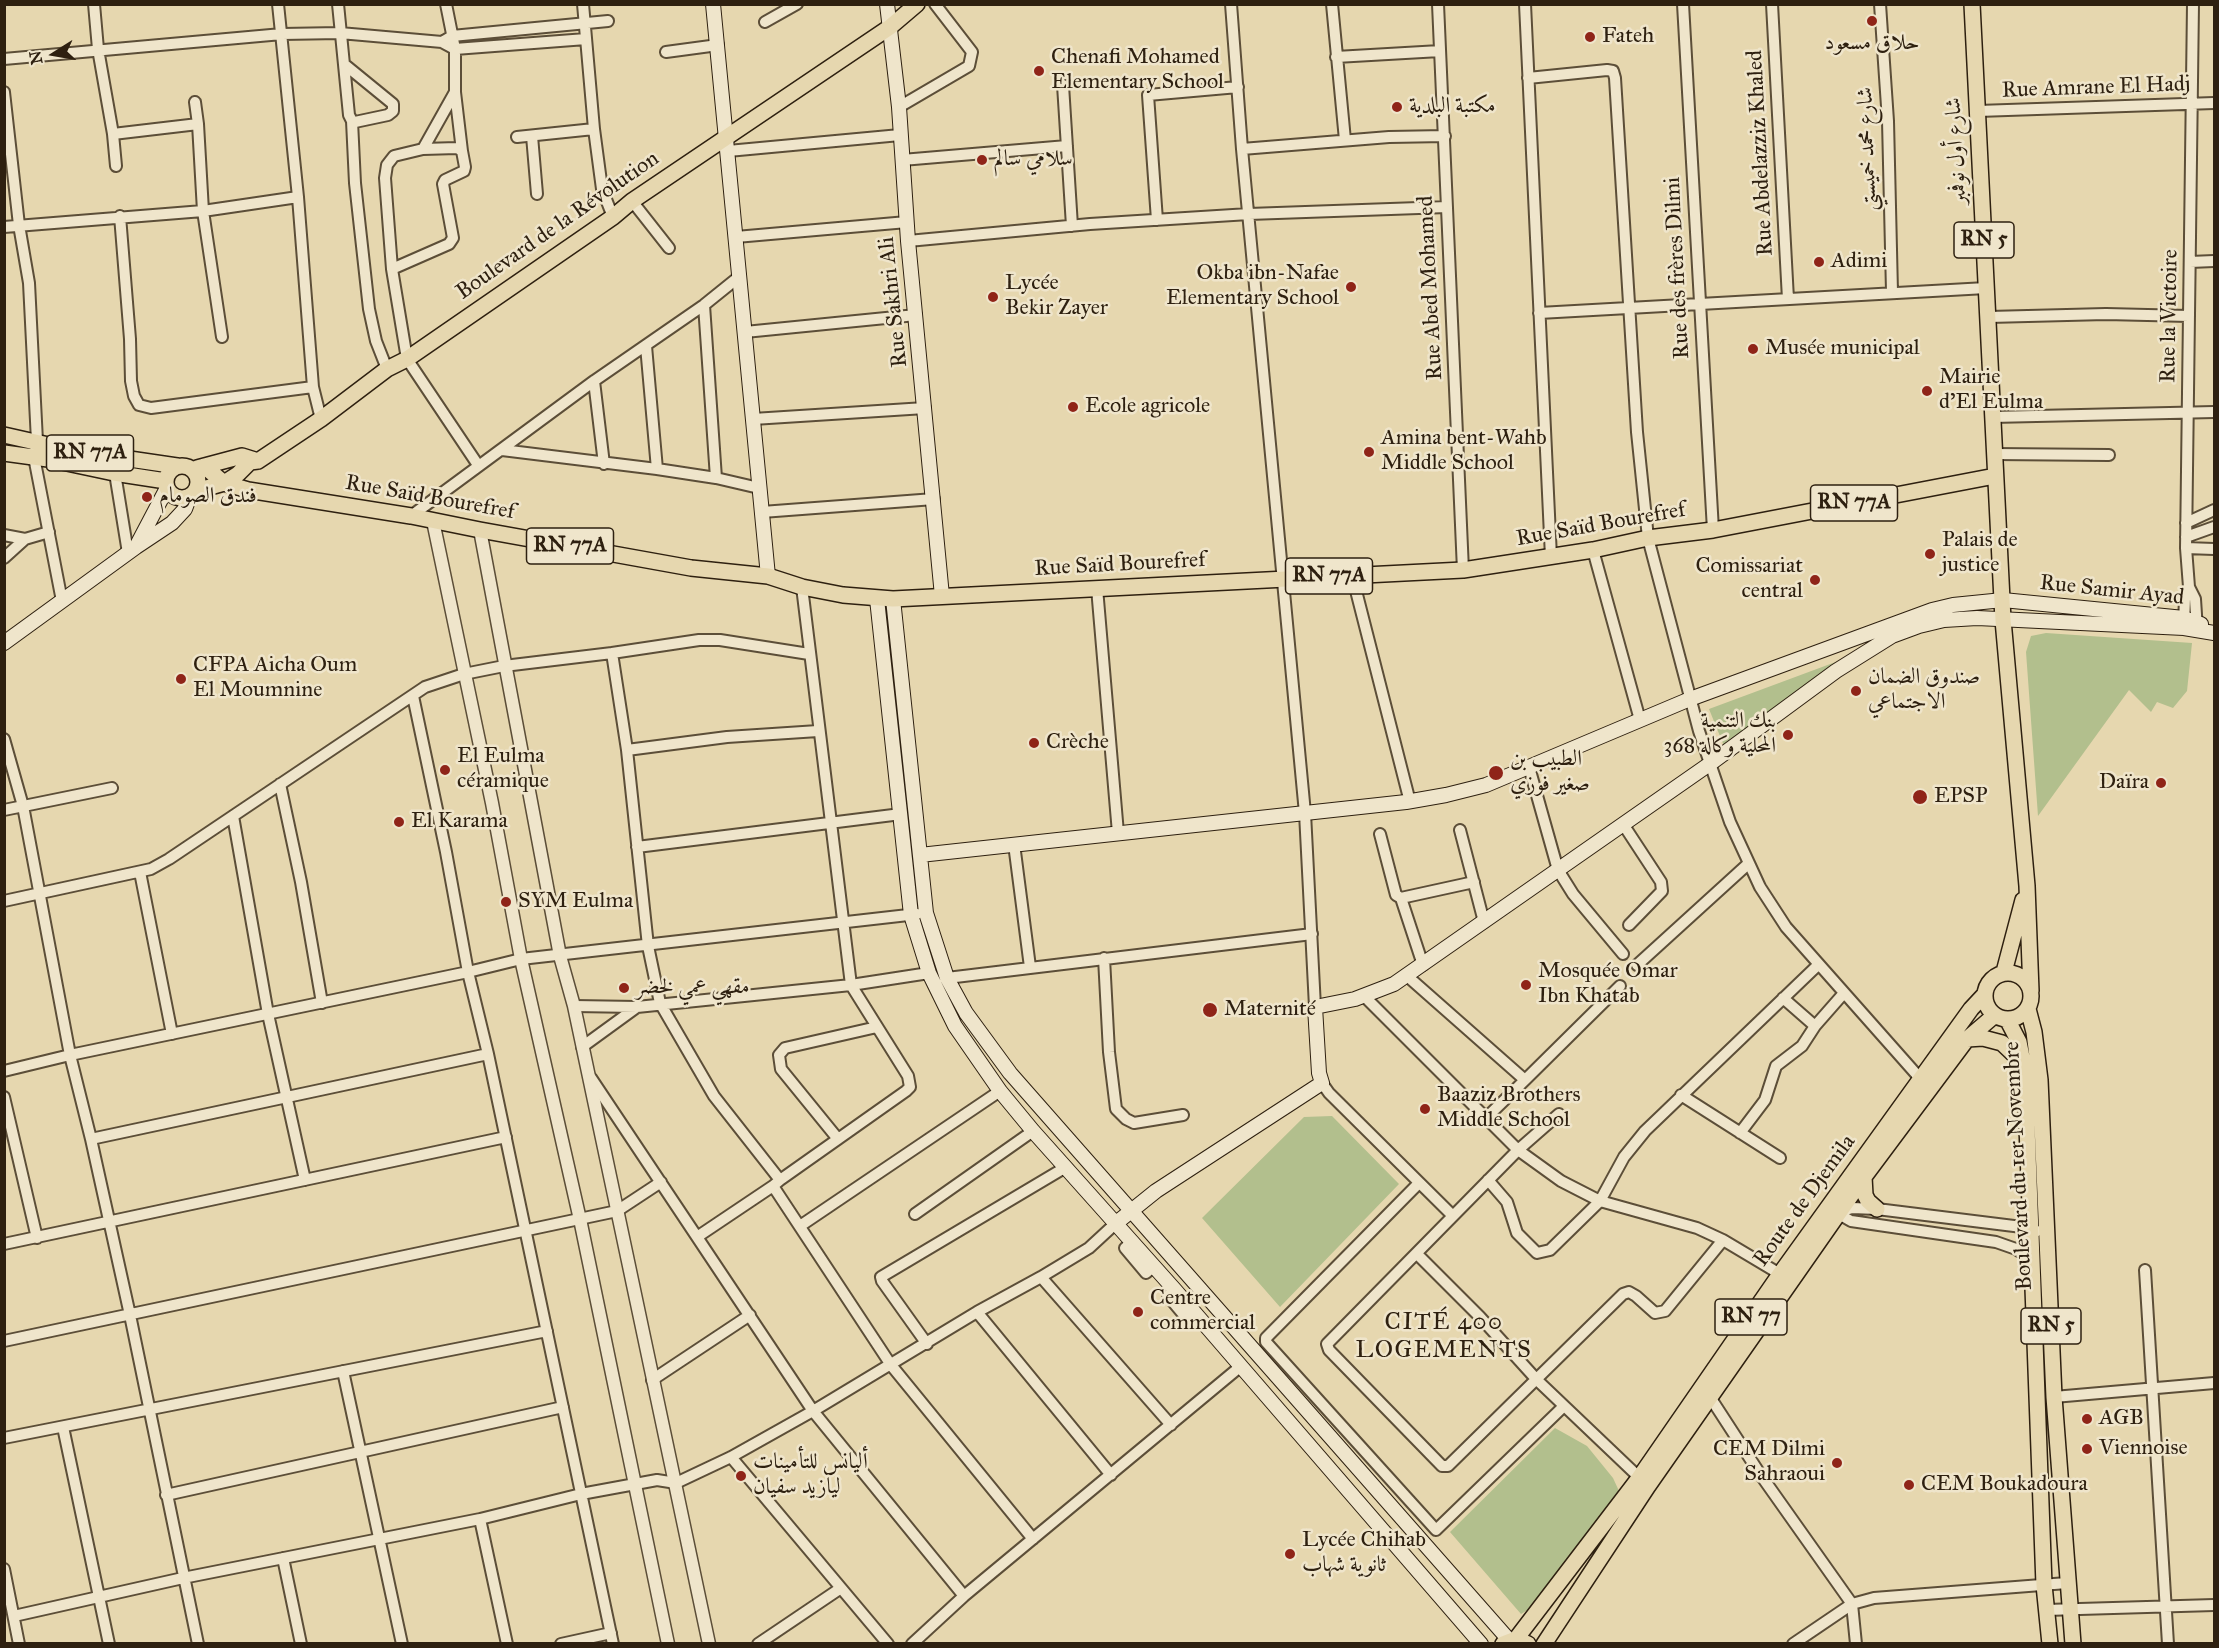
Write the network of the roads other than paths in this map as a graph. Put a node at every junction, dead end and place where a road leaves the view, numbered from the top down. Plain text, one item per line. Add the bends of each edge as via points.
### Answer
1 (94, 4) edge
2 (278, 4) edge
3 (338, 4) edge
4 (446, 4) edge
5 (583, 4) edge
6 (713, 4) edge
7 (797, 4) edge
8 (887, 4) edge
9 (917, 4) edge
10 (935, 4) edge
11 (1231, 4) edge
12 (1332, 4) edge
13 (1438, 4) edge
14 (1525, 4) edge
15 (1683, 4) edge
16 (1772, 4) edge
17 (1880, 4) edge
18 (1972, 4) edge
19 (2193, 4) edge
20 (609, 21) dead end
21 (765, 22) dead end
22 (585, 23) junction
23 (890, 27) junction
24 (340, 33) junction
25 (282, 34) junction
26 (447, 39) junction
27 (586, 39) junction
28 (718, 45) junction
29 (98, 49) junction
30 (454, 49) junction
31 (1440, 51) junction
32 (666, 52) dead end
33 (1336, 57) junction
34 (4, 59) edge
35 (344, 63) junction
36 (1528, 78) junction
37 (1063, 85) dead end
38 (1238, 87) junction
39 (4, 92) edge
40 (455, 92) junction
41 (195, 102) dead end
42 (2192, 103) junction
43 (2214, 103) edge
44 (899, 107) junction
45 (1978, 111) junction
46 (352, 121) junction
47 (198, 124) junction
48 (594, 129) junction
49 (113, 135) junction
50 (900, 135) junction
51 (532, 136) junction
52 (1445, 136) junction
53 (517, 137) dead end
54 (1345, 140) junction
55 (727, 144) junction
56 (1067, 146) junction
57 (423, 149) junction
58 (1242, 149) junction
59 (462, 151) junction
60 (902, 160) junction
61 (116, 166) dead end
62 (537, 194) dead end
63 (298, 196) junction
64 (632, 201) junction
65 (1447, 207) junction
66 (203, 211) junction
67 (1249, 214) junction
68 (120, 216) junction
69 (613, 217) junction
70 (1157, 220) junction
71 (907, 222) junction
72 (19, 225) junction
73 (1072, 226) junction
74 (4, 227) edge
75 (736, 237) junction
76 (908, 241) junction
77 (669, 248) dead end
78 (2214, 261) edge
79 (2190, 262) junction
80 (392, 269) junction
81 (740, 276) junction
82 (1986, 288) junction
83 (1892, 292) junction
84 (1788, 299) junction
85 (1701, 304) junction
86 (704, 305) junction
87 (1629, 307) junction
88 (1539, 313) junction
89 (916, 315) junction
90 (2189, 316) junction
91 (1989, 317) junction
92 (745, 332) junction
93 (222, 337) dead end
94 (646, 346) junction
95 (407, 358) junction
96 (387, 369) junction
97 (594, 381) junction
98 (313, 387) junction
99 (925, 408) junction
100 (2214, 412) edge
101 (2188, 413) junction
102 (1992, 417) junction
103 (321, 419) junction
104 (753, 419) junction
105 (4, 435) edge
106 (36, 449) junction
107 (502, 450) junction
108 (4, 453) edge
109 (1994, 454) junction
110 (2109, 455) dead end
111 (258, 461) junction
112 (603, 464) junction
113 (114, 465) junction
114 (205, 465) junction
115 (478, 465) junction
116 (177, 466) junction
117 (657, 469) junction
118 (1995, 476) junction
119 (716, 478) junction
120 (224, 483) junction
121 (166, 485) junction
122 (759, 488) junction
123 (193, 494) junction
124 (934, 500) junction
125 (2214, 510) edge
126 (762, 512) junction
127 (411, 516) junction
128 (433, 521) junction
129 (2186, 523) junction
130 (2214, 527) edge
131 (480, 530) junction
132 (1713, 530) junction
133 (49, 532) junction
134 (4, 535) edge
135 (1648, 537) junction
136 (25, 539) junction
137 (2186, 543) junction
138 (2214, 549) edge
139 (132, 550) junction
140 (1593, 550) junction
141 (1551, 557) junction
142 (4, 558) edge
143 (1463, 570) junction
144 (1352, 575) junction
145 (768, 576) junction
146 (1284, 579) junction
147 (802, 587) junction
148 (1097, 588) junction
149 (942, 596) junction
150 (877, 599) junction
151 (893, 599) junction
152 (2003, 600) junction
153 (62, 601) junction
154 (2114, 618) junction
155 (2003, 620) junction
156 (2191, 625) junction
157 (2214, 633) edge
158 (4, 642) edge
159 (612, 653) junction
160 (809, 654) junction
161 (504, 666) junction
162 (464, 674) junction
163 (413, 696) junction
164 (1690, 699) junction
165 (1640, 720) junction
166 (818, 730) junction
167 (4, 740) edge
168 (627, 750) junction
169 (1711, 763) junction
170 (1529, 767) junction
171 (280, 784) junction
172 (112, 788) dead end
173 (1410, 802) junction
174 (23, 806) junction
175 (4, 810) edge
176 (1305, 813) junction
177 (901, 814) junction
178 (233, 816) junction
179 (1623, 824) junction
180 (831, 825) junction
181 (1460, 830) dead end
182 (1118, 833) junction
183 (1380, 834) dead end
184 (1014, 844) junction
185 (638, 847) junction
186 (921, 855) junction
187 (1748, 864) junction
188 (1558, 870) junction
189 (140, 872) junction
190 (1474, 882) junction
191 (2027, 886) junction
192 (39, 894) junction
193 (1401, 898) junction
194 (4, 901) edge
195 (926, 913) junction
196 (911, 915) junction
197 (1484, 922) junction
198 (842, 924) junction
199 (1629, 925) dead end
200 (1312, 934) junction
201 (648, 946) junction
202 (1623, 954) dead end
203 (560, 956) junction
204 (1104, 958) junction
205 (521, 959) junction
206 (1423, 965) junction
207 (1637, 965) dead end
208 (1818, 965) junction
209 (1030, 967) junction
210 (468, 972) junction
211 (2004, 972) junction
212 (929, 973) junction
213 (1406, 975) junction
214 (947, 978) junction
215 (851, 985) junction
216 (1620, 986) dead end
217 (2031, 991) junction
218 (1844, 993) junction
219 (1985, 994) junction
220 (1364, 996) junction
221 (1783, 998) junction
222 (322, 1003) junction
223 (660, 1003) junction
224 (574, 1006) junction
225 (637, 1007) junction
226 (1315, 1007) junction
227 (2028, 1009) junction
228 (268, 1014) junction
229 (2001, 1017) junction
230 (1815, 1026) junction
231 (877, 1027) junction
232 (172, 1034) junction
233 (1967, 1039) junction
234 (582, 1047) junction
235 (488, 1054) junction
236 (70, 1055) junction
237 (2024, 1065) junction
238 (4, 1071) edge
239 (588, 1075) junction
240 (1525, 1080) junction
241 (1322, 1083) junction
242 (1926, 1084) junction
243 (1000, 1091) junction
244 (1681, 1095) junction
245 (4, 1097) edge
246 (287, 1097) junction
247 (1559, 1114) dead end
248 (1183, 1115) dead end
249 (1486, 1118) junction
250 (1033, 1131) junction
251 (1740, 1133) junction
252 (506, 1137) junction
253 (92, 1139) junction
254 (838, 1139) junction
255 (1518, 1150) junction
256 (2036, 1155) junction
257 (1780, 1158) dead end
258 (1066, 1167) junction
259 (1864, 1177) junction
260 (305, 1180) junction
261 (1488, 1180) junction
262 (660, 1182) junction
263 (776, 1183) junction
264 (1419, 1183) junction
265 (1600, 1202) junction
266 (1836, 1207) junction
267 (1877, 1209) junction
268 (617, 1211) junction
269 (1131, 1211) junction
270 (915, 1214) dead end
271 (1453, 1216) junction
272 (580, 1219) junction
273 (109, 1221) junction
274 (1115, 1224) junction
275 (800, 1226) junction
276 (2030, 1228) junction
277 (525, 1230) junction
278 (697, 1237) junction
279 (37, 1238) junction
280 (2047, 1238) junction
281 (1723, 1240) junction
282 (4, 1244) edge
283 (1417, 1254) junction
284 (2032, 1260) junction
285 (2145, 1270) dead end
286 (1780, 1274) junction
287 (1041, 1277) junction
288 (977, 1312) junction
289 (130, 1315) junction
290 (750, 1315) junction
291 (547, 1331) junction
292 (4, 1341) edge
293 (927, 1344) junction
294 (891, 1365) junction
295 (1241, 1366) junction
296 (343, 1371) junction
297 (652, 1380) junction
298 (1537, 1380) junction
299 (2214, 1383) edge
300 (2152, 1388) junction
301 (1706, 1393) junction
302 (2054, 1397) junction
303 (1564, 1406) junction
304 (563, 1407) junction
305 (148, 1410) junction
306 (813, 1411) junction
307 (1171, 1425) junction
308 (63, 1427) junction
309 (4, 1438) edge
310 (361, 1452) junction
311 (731, 1457) junction
312 (1111, 1474) junction
313 (1643, 1482) junction
314 (676, 1483) junction
315 (634, 1485) junction
316 (581, 1494) junction
317 (166, 1495) junction
318 (480, 1519) junction
319 (380, 1539) junction
320 (1032, 1539) junction
321 (283, 1558) junction
322 (4, 1569) edge
323 (183, 1578) junction
324 (2067, 1584) junction
325 (2044, 1585) junction
326 (841, 1588) junction
327 (964, 1596) junction
328 (99, 1598) junction
329 (1852, 1604) junction
330 (2214, 1605) edge
331 (2166, 1607) junction
332 (2069, 1608) junction
333 (2046, 1610) junction
334 (14, 1616) junction
335 (612, 1638) edge
336 (1514, 1642) edge
337 (19, 1644) edge
338 (109, 1644) edge
339 (198, 1644) edge
340 (301, 1644) edge
341 (402, 1644) edge
342 (507, 1644) edge
343 (561, 1644) edge
344 (668, 1644) edge
345 (709, 1644) edge
346 (758, 1644) edge
347 (888, 1644) edge
348 (912, 1644) edge
349 (1481, 1644) edge
350 (1544, 1644) edge
351 (1792, 1644) edge
352 (1856, 1644) edge
353 (2050, 1644) edge
354 (2073, 1644) edge
355 (2168, 1644) edge

1 - 29 street
2 - 25 street
3 - 24 street
4 - 26 street
5 - 22 street
6 - 28 main road
7 - 21 street
8 - 23 main road, Rue Sakhri Ali
9 - 23 main road, Boulevard de la Révolution
10 - 44 street via 972,52 969,66
11 - 38 street
12 - 33 street
13 - 31 street, Rue Abed Mohamed
14 - 36 street
15 - 85 street, Rue des frères Dilmi
16 - 84 street, Rue Abdelazziz Khaled
17 - 83 street, شارع محمد خميستي via 1888,121
18 - 45 main road, شارع أول نوفمبر / RN 5
19 - 42 street, Rue la Victoire
20 - 22 street
22 - 26 street
22 - 27 street
23 - 44 main road, Rue Sakhri Ali
23 - 55 main road, Boulevard de la Révolution
24 - 25 street
24 - 26 street
24 - 35 street
25 - 29 street
25 - 63 street
26 - 30 street
27 - 30 street
27 - 48 street
28 - 32 street
28 - 55 main road
29 - 34 street
29 - 49 street
30 - 40 street
31 - 33 street
31 - 52 street, Rue Abed Mohamed
33 - 54 street
35 - 46 street
35 - 46 street via 393,104 388,115
36 - 87 street via 1613,71
36 - 88 street
37 - 56 street
38 - 58 street
38 - 70 street via 1148,95
39 - 72 street
40 - 57 street
40 - 59 street
41 - 47 street
42 - 43 street, Rue Amrane El Hadj
42 - 45 street, Rue Amrane El Hadj
42 - 79 street, Rue la Victoire
44 - 50 main road, Rue Sakhri Ali
45 - 82 main road, شارع أول نوفمبر / RN 5
46 - 96 street via 369,309
47 - 49 street
47 - 66 street
48 - 51 street
48 - 69 street via 602,189
49 - 61 street
50 - 55 street
50 - 60 main road, Rue Sakhri Ali
51 - 53 street
51 - 62 street
52 - 54 street
52 - 65 street, Rue Abed Mohamed
54 - 58 street
55 - 64 main road, Boulevard de la Révolution
55 - 75 main road
56 - 60 street
56 - 73 street
57 - 59 street
57 - 80 street via 394,156 387,165
58 - 67 street
59 - 80 street via 464,171 443,184 453,238 449,244
60 - 71 main road, Rue Sakhri Ali
63 - 66 street
63 - 98 street
64 - 69 main road, Boulevard de la Révolution
64 - 77 street
65 - 67 street
65 - 143 street, Rue Abed Mohamed
66 - 68 street
66 - 93 street
67 - 70 street
67 - 146 street
68 - 72 street
68 - 98 street via 131,381 139,405 151,408
69 - 95 main road, Boulevard de la Révolution
70 - 73 street
71 - 75 street
71 - 76 main road, Rue Sakhri Ali
72 - 74 street
72 - 106 street via 29,283
73 - 76 street
75 - 81 main road
76 - 89 main road, Rue Sakhri Ali
78 - 79 street
79 - 90 street, Rue la Victoire
80 - 95 street
81 - 86 street
81 - 92 main road
82 - 83 street
82 - 91 main road, شارع أول نوفمبر / RN 5
83 - 84 street
84 - 85 street
85 - 87 street
85 - 132 street, Rue des frères Dilmi
86 - 94 street
86 - 119 street
87 - 88 street
87 - 135 street
88 - 141 street
89 - 92 street
89 - 99 main road, Rue Sakhri Ali
90 - 91 street
90 - 101 street, Rue la Victoire
91 - 102 main road, شارع أول نوفمبر / RN 5
92 - 104 main road
94 - 97 street
94 - 117 street
95 - 96 main road, Boulevard de la Révolution
95 - 115 street
96 - 103 main road, Boulevard de la Révolution
97 - 107 street
97 - 112 street
98 - 103 street
99 - 104 street
99 - 124 main road, Rue Sakhri Ali
100 - 101 street
101 - 102 street
101 - 129 street, Rue la Victoire
102 - 109 main road, شارع أول نوفمبر / RN 5
103 - 111 main road, Boulevard de la Révolution
104 - 122 main road
105 - 106 main road, RN 77A
106 - 108 main road
106 - 113 main road, RN 77A via 75,451
106 - 133 street
107 - 112 street
107 - 115 street
109 - 110 street
109 - 118 main road, شارع أول نوفمبر / RN 5
111 - 114 main road via 242,456
111 - 120 main road, Boulevard de la Révolution via 250,462
112 - 117 street
113 - 116 main road, RN 77A
113 - 121 main road
113 - 139 street
114 - 116 main road
114 - 120 main road
114 - 123 main road
115 - 127 street
116 - 121 main road via 169,472
117 - 119 street
118 - 132 main road, Rue Saïd Bourefref / RN 77A
118 - 152 main road, RN 5
119 - 122 street
120 - 123 main road
120 - 127 main road, Rue Saïd Bourefref / RN 77A
121 - 123 main road via 177,497
121 - 139 main road
122 - 126 main road
123 - 139 main road via 177,519
124 - 126 street
124 - 149 main road, Rue Sakhri Ali
125 - 129 street
126 - 145 main road
127 - 128 main road, Rue Saïd Bourefref / RN 77A
128 - 131 main road, Rue Saïd Bourefref / RN 77A
128 - 162 street
129 - 137 street, Rue la Victoire
130 - 137 street
131 - 145 main road, Rue Saïd Bourefref / RN 77A via 691,568
131 - 161 street
132 - 135 main road, Rue Saïd Bourefref / RN 77A
133 - 136 street
133 - 153 street
134 - 136 street
135 - 140 main road, Rue Saïd Bourefref / RN 77A
135 - 164 street
136 - 142 street
137 - 138 street
137 - 156 street, Rue la Victoire via 2190,587 2195,599
139 - 153 main road
140 - 141 main road, Rue Saïd Bourefref / RN 77A
140 - 165 street
141 - 143 main road, Rue Saïd Bourefref / RN 77A
143 - 144 main road, Rue Saïd Bourefref / RN 77A
144 - 146 main road, Rue Saïd Bourefref / RN 77A
144 - 173 street
145 - 147 main road, Rue Saïd Bourefref / RN 77A
146 - 148 main road, Rue Saïd Bourefref / RN 77A
146 - 176 street
147 - 150 main road, Rue Saïd Bourefref / RN 77A
147 - 160 street
148 - 149 main road, Rue Saïd Bourefref / RN 77A
148 - 182 street
149 - 151 main road, Rue Saïd Bourefref / RN 77A
150 - 151 main road, Rue Saïd Bourefref / RN 77A
150 - 177 main road
151 - 186 main road
152 - 154 main road, Rue Samir Ayad
152 - 155 main road, RN 5
152 - 164 main road, Rue Samir Ayad via 1932,610
153 - 158 main road
154 - 155 main road, Rue Samir Ayad
154 - 156 main road, Rue Samir Ayad
155 - 169 main road, Rue Samir Ayad via 1944,620 1892,636 1836,671
155 - 191 main road, RN 5
156 - 157 main road, Rue Samir Ayad
159 - 160 street via 720,640
159 - 161 street
159 - 168 street
160 - 166 street
161 - 162 street
161 - 203 street
162 - 163 street via 434,683
162 - 205 street
163 - 171 street
163 - 210 street
164 - 165 main road, Rue Samir Ayad
164 - 169 street
165 - 170 main road, Rue Samir Ayad
166 - 168 street
166 - 180 street
167 - 174 street
168 - 185 street
169 - 179 main road, Rue Samir Ayad
169 - 187 street
170 - 173 main road, Rue Samir Ayad via 1486,785
170 - 188 street
171 - 178 street
171 - 222 street
172 - 174 street
173 - 176 main road, Rue Samir Ayad
174 - 175 street
174 - 192 street
176 - 182 main road, Rue Samir Ayad
176 - 200 street
177 - 180 street
177 - 196 main road
178 - 189 street via 169,859
178 - 228 street
179 - 188 main road, Rue Samir Ayad
179 - 199 street via 1661,882 1662,891
180 - 185 street
180 - 198 street
181 - 190 street
182 - 184 main road, Rue Samir Ayad
183 - 193 street via 1396,895
184 - 186 main road, Rue Samir Ayad
184 - 209 street
185 - 201 street
186 - 195 main road
187 - 207 street
187 - 208 street via 1785,927
188 - 197 main road, Rue Samir Ayad
188 - 202 street
189 - 192 street
189 - 232 street
190 - 193 street
190 - 197 street
191 - 211 main road, RN 5
191 - 217 main road, RN 5
192 - 194 street
192 - 236 street
193 - 206 street
195 - 196 street
195 - 214 main road
196 - 198 street
196 - 212 main road
197 - 206 main road, Rue Samir Ayad
198 - 201 street
198 - 215 street
200 - 204 street
200 - 226 street
201 - 203 street
201 - 223 street
203 - 205 street
203 - 224 street
204 - 209 street
204 - 248 street via 1116,1109 1134,1123
205 - 210 street
205 - 272 street
206 - 213 main road, Rue Samir Ayad
208 - 218 street
208 - 221 street
209 - 214 street
210 - 222 street
210 - 235 street
211 - 217 main road via 2022,976
211 - 219 main road via 1993,978
212 - 215 street
212 - 243 main road via 955,1026
213 - 220 main road, Rue Samir Ayad
213 - 240 street
214 - 269 main road via 986,1043
215 - 223 street
215 - 231 street
216 - 240 street
217 - 227 main road
218 - 230 street
218 - 242 street
219 - 229 main road via 1987,1006
219 - 242 main road, Route de Djemila / RN 77 via 1971,1009
220 - 226 main road, Rue Samir Ayad
220 - 249 street
221 - 230 street
221 - 244 street
222 - 228 street
223 - 225 street
223 - 263 street via 714,1096
224 - 225 street
224 - 234 street
225 - 234 street
226 - 241 main road
227 - 229 main road via 2019,1017
227 - 256 main road, Boulevard du 1er Novembre / RN 5 via 2040,1080
228 - 232 street
228 - 246 street
229 - 233 main road, Route de Djemila / RN 77
229 - 237 main road, Boulevard du 1er Novembre / RN 5 via 2019,1042
230 - 251 street via 1802,1046 1776,1066 1766,1100
231 - 254 street via 908,1076 910,1087
231 - 254 street via 785,1048 779,1055 782,1069
232 - 236 street
233 - 237 main road via 2002,1043
233 - 242 main road, Route de Djemila / RN 77
234 - 239 street
235 - 246 street
235 - 252 street
236 - 238 street
236 - 253 street
237 - 256 main road, Boulevard du 1er Novembre / RN 5
239 - 262 street
239 - 268 street
240 - 249 street
241 - 264 street
241 - 269 main road
242 - 259 main road, Route de Djemila / RN 77
242 - 266 main road, Route de Djemila / RN 77
243 - 250 main road
243 - 275 street
244 - 251 street
244 - 265 street via 1624,1157
245 - 279 street
246 - 253 street
246 - 260 street
247 - 255 street
249 - 255 street
250 - 258 main road
250 - 270 street
251 - 257 street
252 - 260 street
252 - 277 street
253 - 273 street
254 - 263 street
255 - 261 street
255 - 265 street via 1561,1181
256 - 276 main road, Boulevard du 1er Novembre / RN 5
256 - 280 main road, Boulevard du 1er Novembre / RN 5
258 - 274 main road
258 - 293 street via 881,1277
259 - 266 main road, Route de Djemila / RN 77
259 - 267 main road via 1865,1195
260 - 273 street
261 - 265 street via 1507,1202 1517,1233 1537,1253 1550,1250
261 - 271 street
262 - 268 street
262 - 278 street
263 - 275 street
263 - 278 street
264 - 271 street
264 - 303 street via 1266,1342 1436,1530
265 - 281 street via 1697,1228
266 - 267 street
266 - 284 street via 1851,1221 1996,1242
266 - 286 main road, Route de Djemila / RN 77 via 1819,1220
266 - 301 main road, Route de Djemila / RN 77
267 - 276 street
268 - 272 street
268 - 297 street
269 - 274 main road
269 - 336 main road
271 - 283 street
272 - 277 street
272 - 315 street
273 - 279 street
273 - 289 street
274 - 287 street via 1089,1248
274 - 295 main road
275 - 294 street
276 - 280 street
276 - 284 main road, Boulevard du 1er Novembre / RN 5
277 - 289 street
277 - 291 street
278 - 290 street
279 - 282 street
280 - 302 main road, Boulevard du 1er Novembre / RN 5
281 - 286 street
281 - 298 street via 1665,1311 1655,1313 1636,1296 1623,1294
283 - 298 street
283 - 298 street via 1327,1344 1329,1350 1446,1467
284 - 325 main road, Boulevard du 1er Novembre / RN 5
285 - 300 street
286 - 301 main road, Route de Djemila / RN 77
287 - 288 street
287 - 307 street
288 - 293 street
288 - 312 street
289 - 292 street
289 - 305 street
290 - 297 street
290 - 306 street
291 - 296 street
291 - 304 street
293 - 294 street
294 - 306 street
294 - 320 street
295 - 307 street
295 - 349 main road
296 - 305 street
296 - 310 street
297 - 314 street
298 - 303 street
299 - 300 street
300 - 302 street
300 - 331 street
301 - 313 main road, Route de Djemila / RN 77
301 - 329 street
302 - 324 main road, Boulevard du 1er Novembre / RN 5
303 - 313 street
304 - 310 street
304 - 316 street
305 - 308 street
305 - 317 street
306 - 311 street
306 - 327 street
307 - 312 street
308 - 309 street
308 - 328 street
310 - 317 street
310 - 319 street
311 - 314 street
311 - 326 street
312 - 320 street
313 - 336 main road, Route de Djemila / RN 77
313 - 350 main road, Route de Djemila / RN 77
314 - 315 street via 657,1480
314 - 345 street
315 - 316 street
315 - 344 street
316 - 318 street
316 - 335 street
317 - 323 street
318 - 319 street
318 - 342 street
319 - 321 street
319 - 341 street
320 - 327 street
321 - 323 street
321 - 340 street
322 - 334 street
323 - 328 street
323 - 339 street
324 - 325 street
324 - 332 main road, Boulevard du 1er Novembre / RN 5
325 - 329 street via 1874,1598
325 - 333 main road, Boulevard du 1er Novembre / RN 5
326 - 346 street
326 - 347 street
327 - 348 street
328 - 334 street
328 - 338 street
329 - 351 street
329 - 352 street
330 - 331 street
331 - 332 street
331 - 355 street
332 - 333 street
332 - 354 main road, Boulevard du 1er Novembre / RN 5
333 - 353 main road, Boulevard du 1er Novembre / RN 5
334 - 337 street
335 - 343 street

